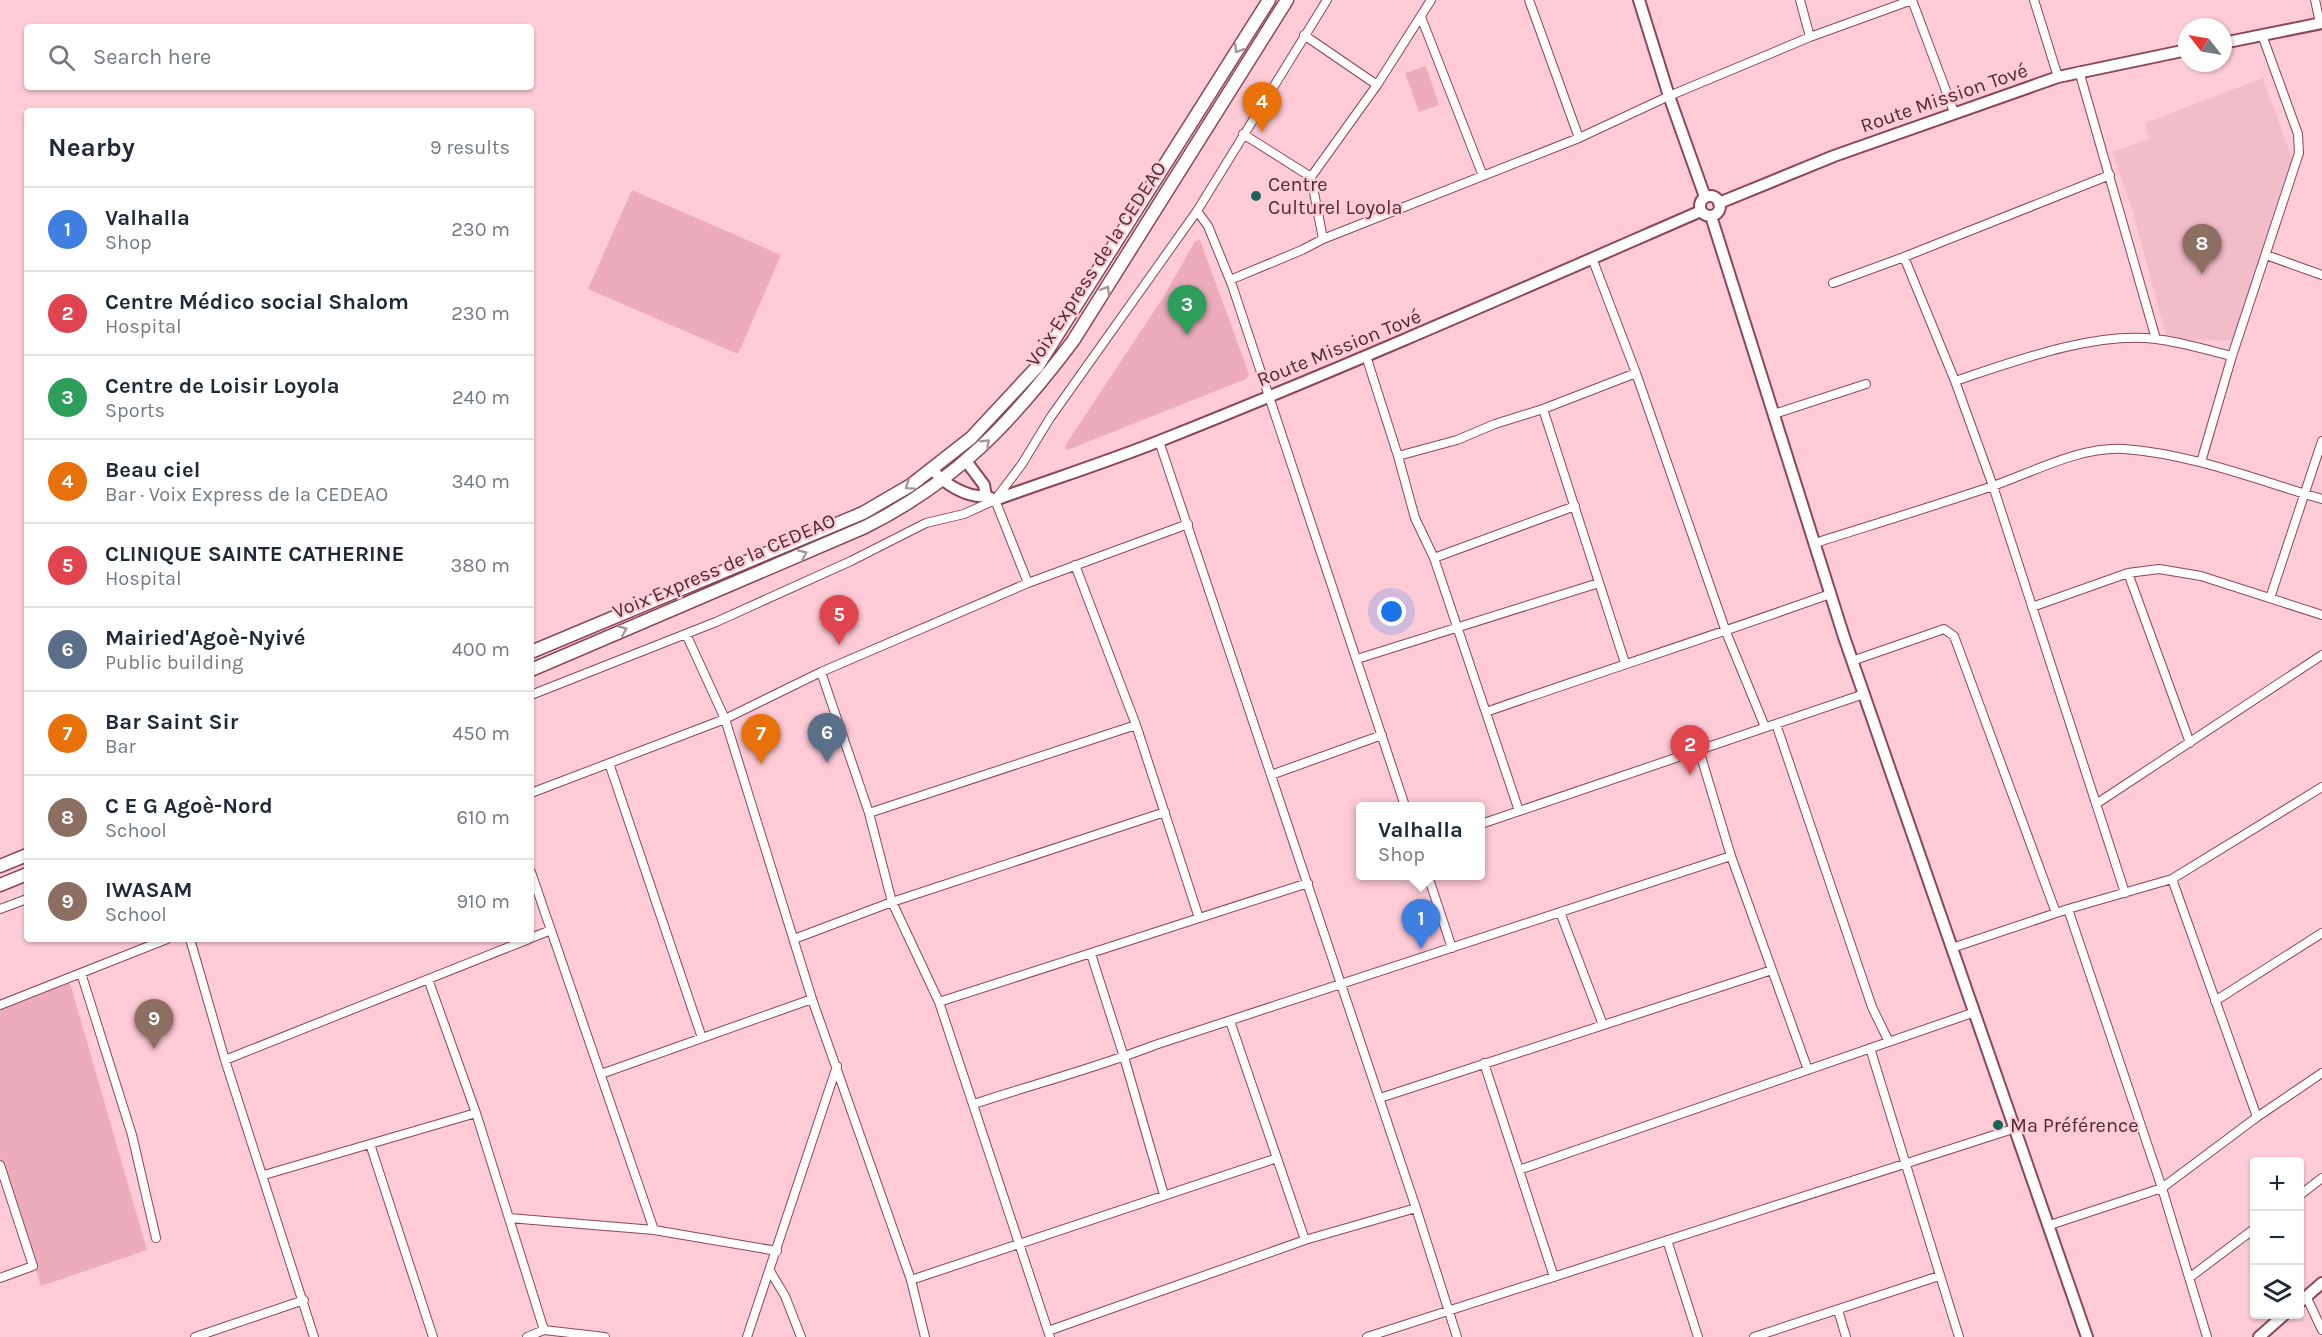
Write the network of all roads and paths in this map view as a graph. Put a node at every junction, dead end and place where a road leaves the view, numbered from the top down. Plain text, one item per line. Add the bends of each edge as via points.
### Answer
1 (1269, 0) edge
2 (1287, 0) edge
3 (1327, 0) edge
4 (1431, 0) edge
5 (1529, 0) edge
6 (1639, 0) edge
7 (1800, 0) edge
8 (1912, 0) edge
9 (2034, 0) edge
10 (2315, 0) edge
11 (1421, 17) junction
12 (2321, 23) edge
13 (1304, 35) junction
14 (2262, 35) junction
15 (1810, 37) junction
16 (2232, 41) edge
17 (2178, 52) edge
18 (2079, 71) junction
19 (2058, 77) junction
20 (1377, 85) junction
21 (1669, 96) junction
22 (1954, 112) junction
23 (1243, 134) junction
24 (1579, 138) junction
25 (2110, 174) junction
26 (1483, 176) junction
27 (1311, 177) junction
28 (1705, 197) junction
29 (1719, 202) junction
30 (1197, 211) junction
31 (1706, 214) junction
32 (1323, 239) junction
33 (2266, 255) junction
34 (1904, 257) junction
35 (1592, 258) junction
36 (2322, 275) edge
37 (1230, 280) junction
38 (1833, 283) dead end
39 (2156, 339) junction
40 (1366, 356) junction
41 (2232, 356) junction
42 (1636, 373) junction
43 (1955, 381) junction
44 (1866, 384) dead end
45 (1268, 397) junction
46 (1543, 409) junction
47 (1774, 414) junction
48 (1160, 441) junction
49 (2322, 441) edge
50 (1398, 456) junction
51 (966, 461) junction
52 (2201, 462) junction
53 (932, 469) junction
54 (941, 481) junction
55 (1993, 486) junction
56 (2304, 494) junction
57 (990, 498) junction
58 (2322, 499) edge
59 (1575, 506) junction
60 (1188, 524) junction
61 (1815, 543) junction
62 (1434, 558) junction
63 (1075, 565) junction
64 (2128, 573) junction
65 (1028, 583) junction
66 (1599, 583) junction
67 (1830, 594) junction
68 (2270, 598) junction
69 (2032, 607) junction
70 (2322, 615) edge
71 (1459, 628) junction
72 (581, 632) junction
73 (1726, 632) junction
74 (686, 634) junction
75 (587, 645) junction
76 (534, 651) edge
77 (2322, 655) edge
78 (1357, 659) junction
79 (1852, 661) junction
80 (1625, 663) junction
81 (534, 669) edge
82 (821, 672) junction
83 (534, 694) edge
84 (1864, 694) junction
85 (1486, 712) junction
86 (725, 719) junction
87 (1776, 724) junction
88 (1136, 725) junction
89 (1765, 728) junction
90 (1382, 735) junction
91 (2190, 742) junction
92 (1699, 750) junction
93 (609, 763) junction
94 (1272, 775) junction
95 (2322, 787) edge
96 (534, 792) edge
97 (1404, 802) edge
98 (2096, 804) junction
99 (1519, 811) junction
100 (1165, 812) junction
101 (869, 813) junction
102 (1485, 823) edge
103 (24, 856) edge
104 (1731, 856) junction
105 (0, 866) edge
106 (24, 875) edge
107 (2172, 879) junction
108 (1429, 880) edge
109 (534, 881) edge
110 (1308, 883) junction
111 (0, 885) edge
112 (2125, 892) junction
113 (24, 900) edge
114 (892, 902) junction
115 (0, 909) edge
116 (2068, 909) junction
117 (1560, 912) junction
118 (2056, 913) junction
119 (1198, 918) junction
120 (551, 930) junction
121 (2322, 933) edge
122 (534, 937) edge
123 (794, 939) junction
124 (159, 942) edge
125 (191, 942) edge
126 (522, 942) edge
127 (1452, 948) junction
128 (1952, 948) junction
129 (1091, 954) junction
130 (1772, 970) junction
131 (81, 973) junction
132 (429, 979) junction
133 (1342, 985) junction
134 (812, 999) junction
135 (2216, 1001) junction
136 (939, 1002) junction
137 (0, 1005) edge
138 (1975, 1012) junction
139 (1230, 1021) junction
140 (1603, 1025) junction
141 (702, 1038) junction
142 (1888, 1042) junction
143 (1870, 1048) junction
144 (1124, 1057) junction
145 (225, 1060) junction
146 (1484, 1063) junction
147 (837, 1066) junction
148 (1808, 1070) junction
149 (2322, 1073) edge
150 (601, 1074) junction
151 (1380, 1098) junction
152 (974, 1104) junction
153 (476, 1113) junction
154 (2257, 1117) junction
155 (2016, 1128) junction
156 (370, 1144) junction
157 (1277, 1158) junction
158 (1906, 1162) junction
159 (0, 1165) edge
160 (1519, 1170) junction
161 (264, 1174) junction
162 (2322, 1178) edge
163 (2162, 1188) junction
164 (2304, 1192) edge
165 (1164, 1195) junction
166 (1416, 1208) junction
167 (509, 1218) junction
168 (2050, 1225) junction
169 (654, 1230) junction
170 (2250, 1232) edge
171 (156, 1238) dead end
172 (1305, 1240) junction
173 (1667, 1240) junction
174 (1020, 1245) junction
175 (777, 1251) junction
176 (770, 1271) junction
177 (1939, 1276) junction
178 (1554, 1277) junction
179 (0, 1278) edge
180 (2189, 1278) junction
181 (911, 1281) junction
182 (2322, 1283) edge
183 (2304, 1298) edge
184 (304, 1300) junction
185 (2304, 1301) edge
186 (1838, 1310) junction
187 (1448, 1311) junction
188 (2279, 1319) edge
189 (544, 1330) junction
190 (2322, 1330) edge
191 (1049, 1334) edge
192 (195, 1337) edge
193 (314, 1337) edge
194 (433, 1337) edge
195 (527, 1337) edge
196 (605, 1337) edge
197 (747, 1337) edge
198 (801, 1337) edge
199 (925, 1337) edge
200 (1367, 1337) edge
201 (1457, 1337) edge
202 (1698, 1337) edge
203 (1754, 1337) edge
204 (1846, 1337) edge
205 (1959, 1337) edge
206 (2087, 1337) edge
207 (2207, 1337) edge
208 (2259, 1337) edge

1 -> 53 main road via 1037,367 980,429
51 -> 2 main road, Voix Express de la CEDEAO via 1019,409 1073,341
3 - 13 street
4 - 11 street
5 - 24 street
6 - 21 street
7 - 15 street
8 - 15 street
8 - 22 street
9 - 19 street
10 - 12 street
11 - 20 street
11 - 26 street
12 - 14 street
13 - 20 street
13 - 23 street
14 - 16 street
14 - 33 street via 2299,144
15 - 21 street
17 - 18 street, Route Mission Tové
18 - 19 street, Route Mission Tové
18 - 25 street
19 - 22 street, Route Mission Tové
20 - 27 street
21 - 24 street
21 - 28 street
22 - 29 street, Route Mission Tové
23 - 27 street
23 - 30 street
24 - 26 street
25 - 34 street
25 - 39 street
26 - 32 street
27 - 32 street
28 - 29 street via 1713,196
28 - 31 street via 1700,203
29 - 31 street via 1718,212
30 - 37 street via 1208,226
30 - 57 street via 1050,418 1022,464
31 - 35 street, Route Mission Tové
31 - 47 street
32 - 37 street
33 - 36 street
33 - 41 street
34 - 38 street
34 - 43 street
35 - 40 street, Route Mission Tové
35 - 42 street
37 - 45 street
39 - 41 street
39 - 43 street via 2047,351
40 - 45 street, Route Mission Tové
40 - 50 street
41 - 52 street
42 - 46 street
42 - 73 street
43 - 55 street
44 - 47 street
45 - 48 street, Route Mission Tové
45 - 78 street
46 - 50 street via 1458,440
46 - 59 street
47 - 61 street
48 - 57 street, Route Mission Tové
48 - 60 street
49 - 56 street
50 - 62 street via 1415,518
51 - 54 main road, Voix Express de la CEDEAO
51 - 57 street
52 - 55 street via 2124,449 2089,452
52 - 56 street
53 - 54 street
53 -> 72 main road via 863,513
54 - 57 street via 976,497
75 -> 54 main road, Voix Express de la CEDEAO via 865,527 894,513
55 - 61 street
55 - 69 street
56 - 58 street
56 - 68 street
57 - 65 street
57 - 74 street via 964,514 926,523 851,561
59 - 62 street
59 - 66 street
60 - 63 street
60 - 94 street
61 - 67 street
62 - 71 street
63 - 65 street
63 - 88 street
64 - 68 street via 2182,571
64 - 69 street
64 - 91 street
65 - 82 street
66 - 71 street
66 - 80 street
67 - 73 street
67 - 79 street
68 - 70 street
69 - 98 street
71 - 78 street
71 - 85 street
72 - 75 main road
72 - 76 main road
73 - 80 street
73 - 89 street
74 - 83 street
74 - 86 street
75 - 81 main road, Voix Express de la CEDEAO
77 - 91 street
78 - 90 street
79 - 84 street
79 - 118 street via 1937,631 1954,636
80 - 85 street
82 - 86 street
82 - 101 street
84 - 87 street
84 - 128 street
85 - 99 street
86 - 93 street
86 - 123 street
87 - 89 street
87 - 142 street via 1872,1007
88 - 100 street
88 - 101 street
89 - 92 street
90 - 94 street
90 - 97 street
91 - 98 street
92 - 99 street
92 - 104 street
93 - 96 street
93 - 141 street
94 - 110 street
95 - 107 street
98 - 112 street
99 - 102 street
100 - 114 street
100 - 119 street
101 - 114 street
103 - 105 main road
104 - 117 street
104 - 130 street
106 - 111 main road
107 - 112 street
107 - 135 street
108 - 127 street
109 - 120 street
110 - 119 street
110 - 133 street
112 - 116 street
113 - 115 street
114 - 123 street
114 - 136 street
116 - 118 street
116 - 163 street
117 - 127 street
117 - 140 street
118 - 128 street
119 - 129 street
120 - 122 street
120 - 150 street
121 - 135 street
123 - 134 street
124 - 131 street
125 - 145 street
126 - 132 street
127 - 133 street
128 - 138 street
129 - 136 street
129 - 144 street
130 - 140 street
130 - 148 street
131 - 137 street
131 - 171 street via 132,1135
132 - 145 street
132 - 153 street
133 - 139 street
133 - 151 street
134 - 141 street
134 - 147 street
135 - 154 street
136 - 152 street
138 - 142 street
138 - 155 street
139 - 144 street
139 - 157 street
140 - 146 street
141 - 150 street
142 - 143 street
143 - 148 street
143 - 158 street
144 - 152 street
144 - 165 street
145 - 161 street
146 - 151 street
146 - 160 street
147 - 175 street
147 - 181 street
148 - 160 street
149 - 154 street
150 - 169 street
151 - 166 street
152 - 174 street
153 - 156 street
153 - 167 street
154 - 163 street
155 - 158 street
155 - 168 street
156 - 161 street
156 - 194 street
157 - 165 street
157 - 172 street
158 - 173 street
158 - 177 street
159 - 179 street via 33,1266
160 - 178 street
161 - 184 street
162 - 164 street
163 - 168 street
163 - 180 street
165 - 174 street
166 - 172 street
166 - 187 street
167 - 169 street
167 - 189 street
168 - 206 street
169 - 175 street
170 - 180 street
172 - 191 street
173 - 178 street
173 - 202 street
174 - 181 street
174 - 191 street
175 - 176 street
176 - 197 street
176 - 198 street
177 - 186 street
177 - 205 street
178 - 187 street
180 - 207 street
181 - 199 street
182 - 183 street
184 - 192 street
184 - 193 street
185 - 190 street
186 - 203 street
186 - 204 street
187 - 200 street
187 - 201 street
188 - 208 street
189 - 195 street
189 - 196 street

